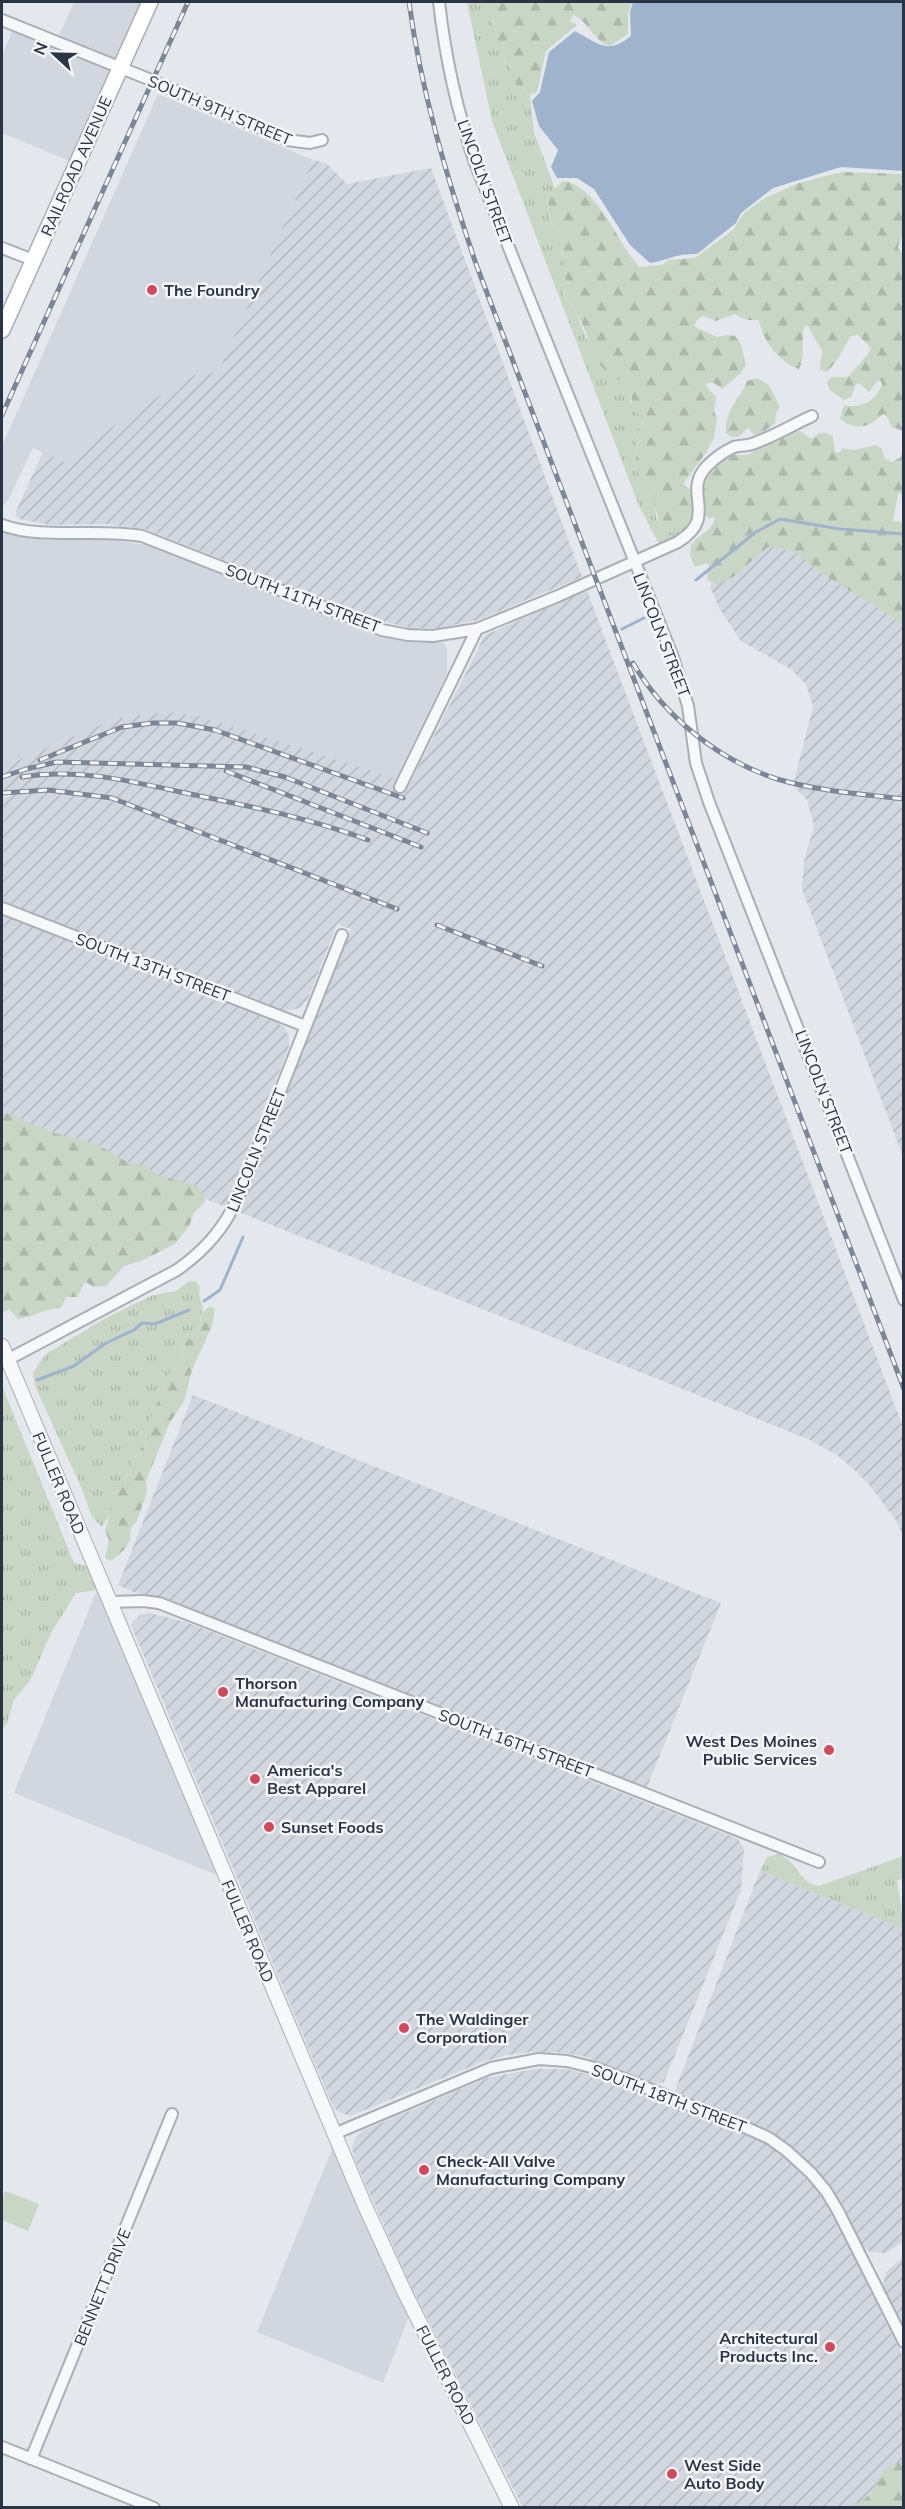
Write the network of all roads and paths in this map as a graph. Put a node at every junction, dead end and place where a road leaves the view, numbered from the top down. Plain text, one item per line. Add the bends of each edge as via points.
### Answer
1 (150, 2) edge
2 (439, 2) edge
3 (2, 20) edge
4 (120, 69) junction
5 (322, 140) dead end
6 (2, 248) edge
7 (33, 260) junction
8 (2, 330) edge
9 (812, 416) dead end
10 (2, 525) edge
11 (634, 563) junction
12 (477, 629) junction
13 (400, 787) dead end
14 (2, 908) edge
15 (342, 935) dead end
16 (305, 1026) junction
17 (903, 1300) edge
18 (2, 1346) edge
19 (7, 1360) junction
20 (110, 1602) junction
21 (819, 1862) dead end
22 (172, 2114) dead end
23 (334, 2134) junction
24 (903, 2342) edge
25 (2, 2447) edge
26 (32, 2459) junction
27 (154, 2508) edge
28 (512, 2508) edge

1 - 4 main road, RAILROAD AVENUE
2 - 11 street, LINCOLN STREET via 452,78 472,154
3 - 4 street, SOUTH 9TH STREET
4 - 5 street, SOUTH 9TH STREET via 287,140
4 - 7 main road, RAILROAD AVENUE
6 - 7 street
7 - 8 main road, RAILROAD AVENUE
9 - 11 street, SOUTH 11TH STREET via 752,444 734,448 707,467 697,488 700,514 692,534
10 - 12 street, SOUTH 11TH STREET via 26,531 100,531 151,539 381,630 433,636
11 - 12 street, SOUTH 11TH STREET
11 - 17 street, LINCOLN STREET via 682,683 696,763 710,802
12 - 13 street
14 - 16 street, SOUTH 13TH STREET
15 - 16 street, LINCOLN STREET
16 - 19 street, LINCOLN STREET via 221,1231 177,1270
18 - 19 street, FULLER ROAD
19 - 20 street, FULLER ROAD
20 - 21 street, SOUTH 16TH STREET via 159,1604
20 - 23 street, FULLER ROAD
22 - 26 street, BENNETT DRIVE
23 - 24 street, SOUTH 18TH STREET via 491,2068 539,2059 599,2069 769,2138 800,2162 838,2211
23 - 28 street, FULLER ROAD via 405,2293
25 - 26 street
26 - 27 street

